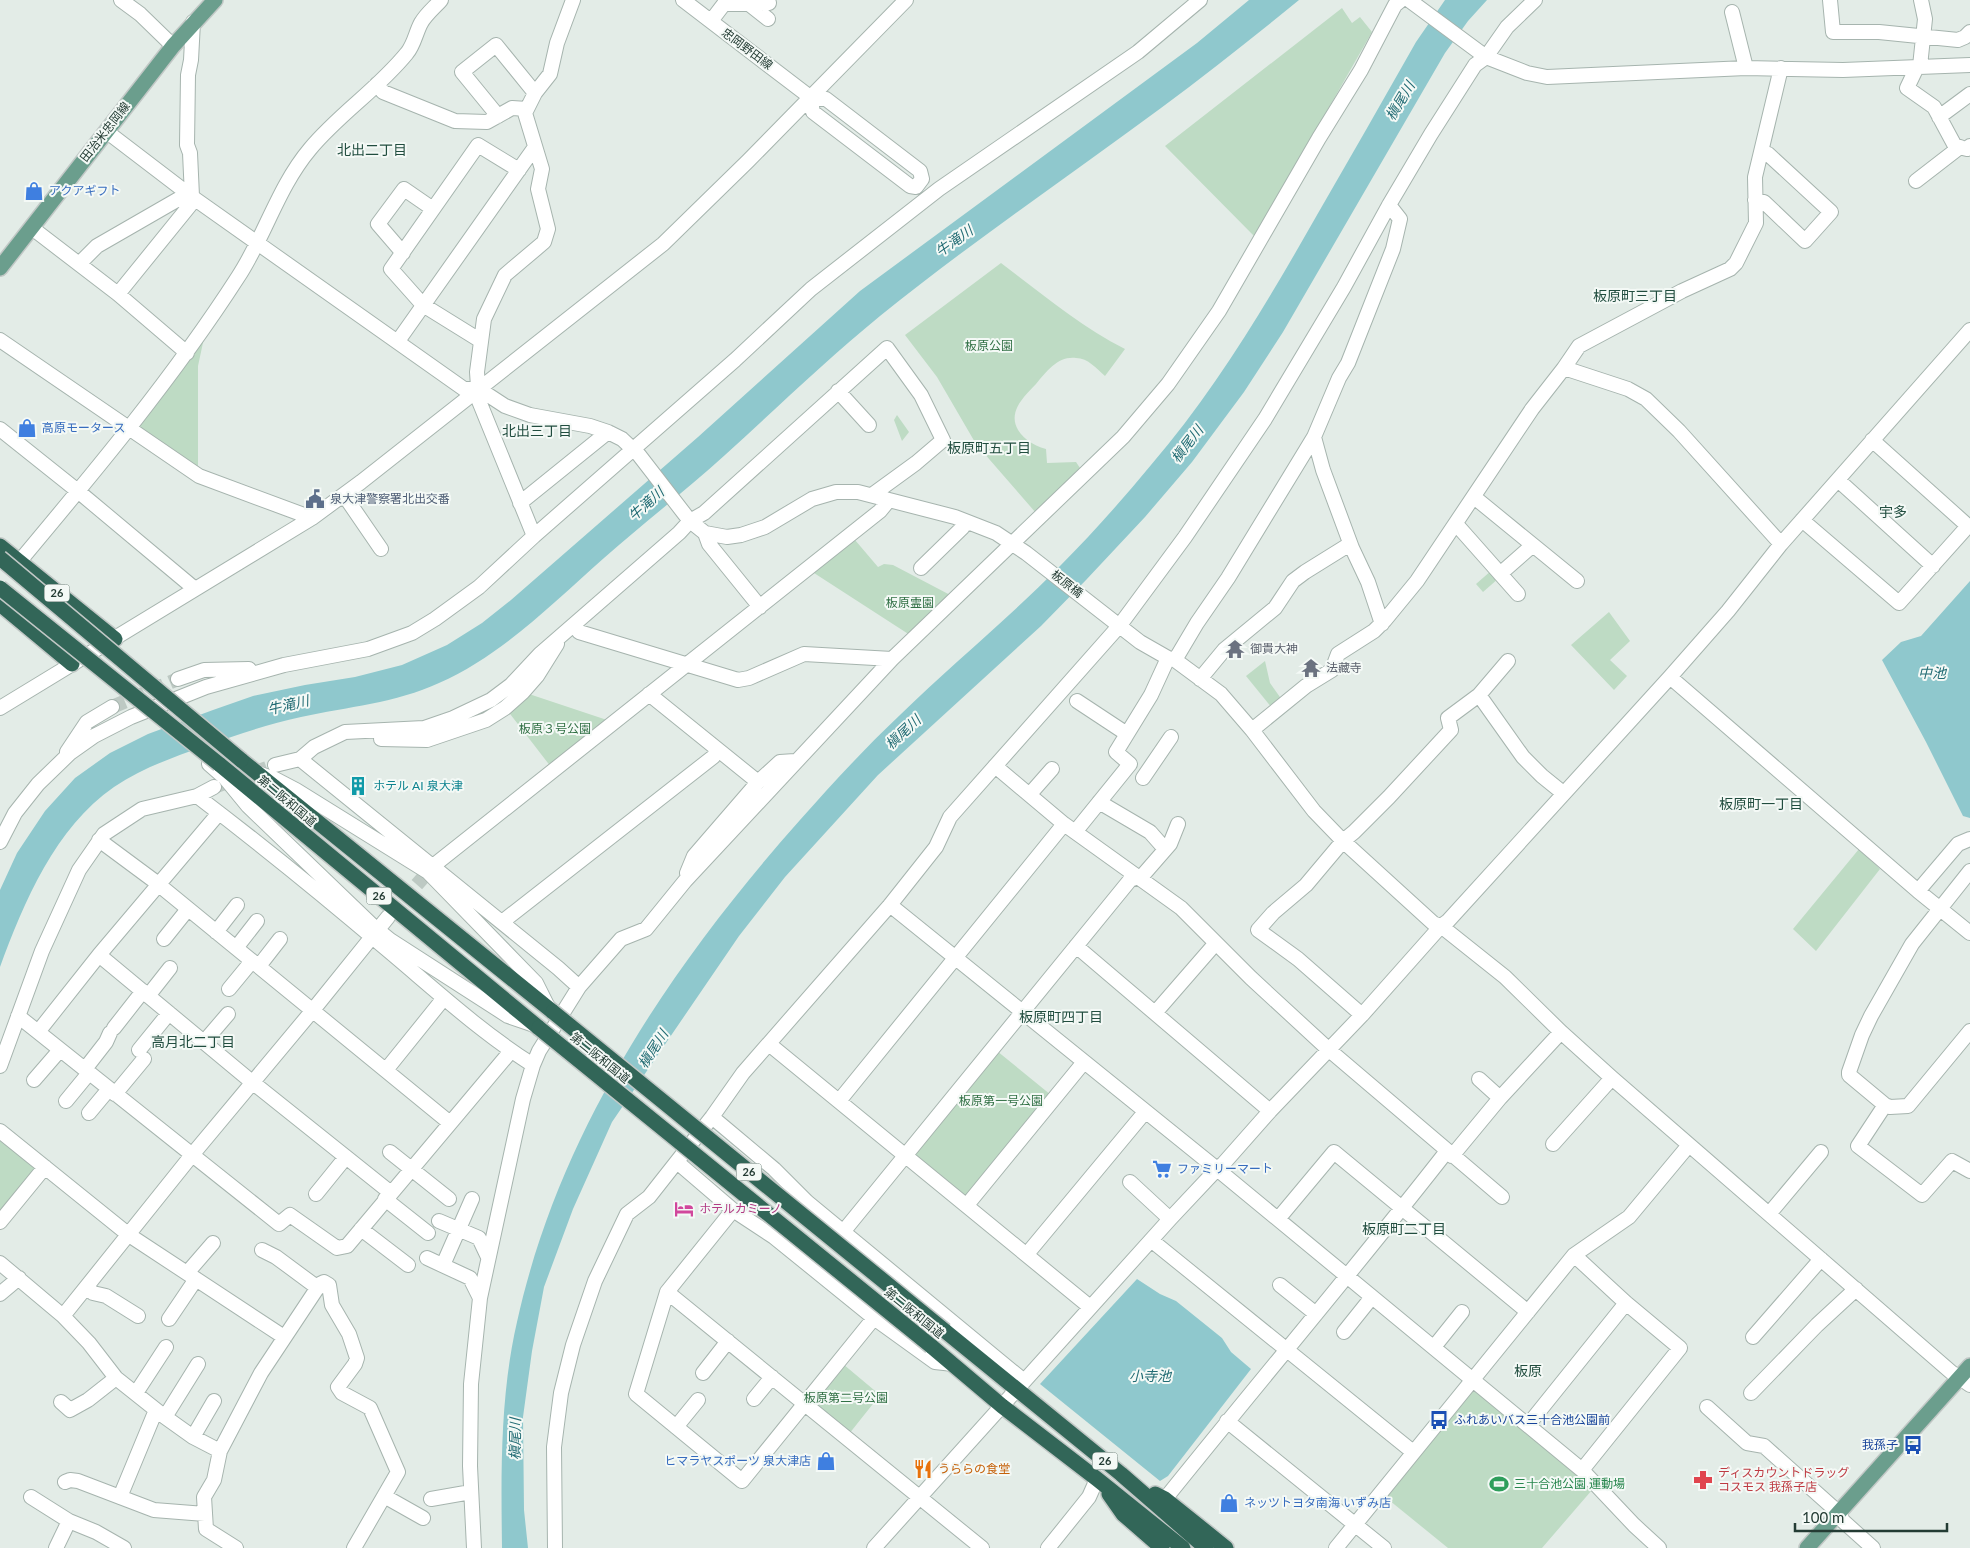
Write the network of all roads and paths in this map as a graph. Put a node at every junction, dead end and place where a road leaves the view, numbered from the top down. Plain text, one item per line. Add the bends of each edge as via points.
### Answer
1 (121, 0) edge
2 (215, 0) edge
3 (441, 0) edge
4 (573, 0) edge
5 (683, 0) edge
6 (906, 0) edge
7 (1200, 0) edge
8 (1401, 0) edge
9 (1409, 0) edge
10 (1535, 0) edge
11 (1830, 0) edge
12 (1921, 0) edge
13 (773, 1) edge
14 (749, 4) junction
15 (1732, 12) dead end
16 (768, 19) dead end
17 (711, 21) junction
18 (193, 22) junction
19 (1970, 32) edge
20 (1923, 36) junction
21 (173, 46) junction
22 (1483, 54) junction
23 (1970, 65) edge
24 (1918, 66) junction
25 (1746, 68) junction
26 (1781, 68) junction
27 (378, 84) junction
28 (535, 93) junction
29 (1970, 94) edge
30 (810, 97) junction
31 (526, 109) junction
32 (498, 116) junction
33 (1940, 117) junction
34 (106, 131) junction
35 (535, 147) junction
36 (1965, 147) edge
37 (1762, 152) junction
38 (519, 170) junction
39 (1916, 181) dead end
40 (192, 196) junction
41 (1756, 200) junction
42 (1389, 205) junction
43 (433, 209) junction
44 (32, 228) junction
45 (259, 243) junction
46 (402, 253) junction
47 (79, 264) junction
48 (0, 268) edge
49 (118, 294) junction
50 (423, 305) junction
51 (1970, 330) edge
52 (0, 340) edge
53 (481, 340) junction
54 (398, 341) junction
55 (186, 353) junction
56 (1564, 368) junction
57 (479, 389) junction
58 (838, 391) junction
59 (869, 425) dead end
60 (129, 428) junction
61 (0, 429) edge
62 (608, 432) junction
63 (1314, 437) junction
64 (1872, 440) junction
65 (637, 452) junction
66 (1838, 480) junction
67 (79, 492) junction
68 (344, 495) junction
69 (872, 495) junction
70 (1474, 497) junction
71 (889, 500) junction
72 (520, 503) junction
73 (686, 516) junction
74 (312, 518) junction
75 (1802, 520) junction
76 (966, 522) junction
77 (1456, 524) junction
78 (705, 533) junction
79 (534, 536) junction
80 (1350, 544) junction
81 (1781, 544) junction
82 (1012, 545) junction
83 (0, 546) edge
84 (1533, 546) junction
85 (381, 549) dead end
86 (0, 558) edge
87 (923, 561) dead end
88 (19, 562) junction
89 (1933, 566) junction
90 (1500, 574) junction
91 (1577, 581) dead end
92 (0, 588) edge
93 (195, 589) junction
94 (1518, 594) dead end
95 (0, 604) edge
96 (760, 607) junction
97 (1382, 624) junction
98 (1120, 625) junction
99 (579, 632) dead end
100 (115, 639) junction
101 (892, 659) junction
102 (1172, 659) junction
103 (1508, 661) dead end
104 (72, 664) junction
105 (686, 665) junction
106 (261, 671) junction
107 (1670, 676) junction
108 (1200, 678) junction
109 (178, 679) tunnel mouth
110 (649, 694) junction
111 (1480, 696) junction
112 (1076, 701) dead end
113 (0, 707) edge
114 (112, 707) tunnel mouth
115 (1252, 730) junction
116 (1127, 734) junction
117 (1171, 737) dead end
118 (717, 751) junction
119 (303, 757) junction
120 (62, 761) junction
121 (795, 761) junction
122 (215, 765) junction
123 (275, 765) tunnel mouth
124 (995, 766) junction
125 (1127, 767) junction
126 (1052, 769) dead end
127 (259, 774) junction
128 (758, 782) junction
129 (214, 787) tunnel mouth
130 (1563, 793) junction
131 (1030, 794) junction
132 (197, 796) junction
133 (1099, 802) junction
134 (219, 812) junction
135 (1178, 824) dead end
136 (1069, 828) junction
137 (1970, 839) edge
138 (99, 840) junction
139 (1343, 841) junction
140 (0, 842) edge
141 (1165, 849) junction
142 (430, 869) junction
143 (1970, 870) edge
144 (1137, 877) junction
145 (684, 881) junction
146 (159, 885) junction
147 (1918, 891) junction
148 (237, 905) dead end
149 (890, 905) junction
150 (188, 909) junction
151 (1940, 909) junction
152 (388, 917) tunnel mouth
153 (257, 921) dead end
154 (502, 922) junction
155 (1440, 926) junction
156 (216, 932) junction
157 (375, 933) junction
158 (1970, 933) edge
159 (164, 939) dead end
160 (280, 939) dead end
161 (1216, 944) junction
162 (1076, 946) junction
163 (236, 948) junction
164 (99, 955) junction
165 (956, 957) junction
166 (255, 964) junction
167 (170, 968) dead end
168 (579, 987) junction
169 (229, 989) dead end
170 (146, 994) junction
171 (444, 998) junction
172 (313, 1010) junction
173 (550, 1010) junction
174 (1023, 1012) junction
175 (169, 1013) junction
176 (1154, 1013) junction
177 (228, 1014) dead end
178 (1362, 1015) junction
179 (18, 1016) junction
180 (538, 1027) junction
181 (1970, 1031) edge
182 (38, 1032) junction
183 (1561, 1032) junction
184 (204, 1042) junction
185 (769, 1044) junction
186 (1328, 1049) junction
187 (60, 1050) junction
188 (510, 1051) junction
189 (1084, 1062) junction
190 (533, 1065) junction
191 (0, 1066) edge
192 (386, 1070) junction
193 (87, 1071) junction
194 (1479, 1078) dead end
195 (1612, 1078) junction
196 (34, 1080) dead end
197 (252, 1082) junction
198 (112, 1091) junction
199 (1500, 1098) junction
200 (66, 1101) dead end
201 (839, 1101) junction
202 (1885, 1105) junction
203 (1270, 1111) junction
204 (1145, 1112) junction
205 (89, 1113) dead end
206 (712, 1117) junction
207 (450, 1123) junction
208 (0, 1131) edge
209 (1553, 1144) dead end
210 (1689, 1146) junction
211 (390, 1152) dead end
212 (1821, 1152) dead end
213 (1450, 1153) junction
214 (192, 1155) junction
215 (905, 1156) junction
216 (346, 1157) junction
217 (677, 1162) junction
218 (45, 1167) junction
219 (411, 1169) junction
220 (1217, 1169) junction
221 (1970, 1171) edge
222 (1130, 1182) dead end
223 (316, 1194) dead end
224 (388, 1196) junction
225 (1502, 1196) dead end
226 (449, 1199) dead end
227 (472, 1199) dead end
228 (967, 1205) junction
229 (1402, 1208) junction
230 (733, 1210) junction
231 (1769, 1214) junction
232 (1170, 1219) junction
233 (1278, 1219) junction
234 (439, 1221) dead end
235 (0, 1222) edge
236 (361, 1229) junction
237 (458, 1230) junction
238 (843, 1232) junction
239 (428, 1233) dead end
240 (129, 1235) junction
241 (1151, 1240) junction
242 (213, 1242) dead end
243 (262, 1250) dead end
244 (1027, 1254) junction
245 (1574, 1256) junction
246 (488, 1257) junction
247 (426, 1258) dead end
248 (1822, 1259) junction
249 (0, 1263) edge
250 (408, 1265) dead end
251 (443, 1265) junction
252 (192, 1276) junction
253 (1348, 1276) junction
254 (19, 1278) junction
255 (1280, 1285) dead end
256 (86, 1287) junction
257 (318, 1288) junction
258 (1856, 1289) junction
259 (667, 1292) junction
260 (0, 1294) edge
261 (1372, 1297) junction
262 (480, 1298) junction
263 (1626, 1303) junction
264 (1090, 1307) junction
265 (1462, 1312) dead end
266 (1528, 1312) junction
267 (1316, 1314) junction
268 (63, 1316) junction
269 (138, 1316) dead end
270 (874, 1318) junction
271 (169, 1319) dead end
272 (1344, 1332) dead end
273 (284, 1337) junction
274 (1753, 1337) dead end
275 (728, 1341) junction
276 (166, 1347) dead end
277 (1434, 1347) junction
278 (1287, 1349) junction
279 (198, 1364) dead end
280 (953, 1364) junction
281 (1970, 1366) edge
282 (703, 1373) dead end
283 (772, 1377) junction
284 (116, 1378) junction
285 (1472, 1379) junction
286 (1965, 1382) edge
287 (1754, 1387) dead end
288 (1016, 1388) junction
289 (136, 1393) junction
290 (754, 1399) dead end
291 (698, 1400) dead end
292 (214, 1401) dead end
293 (805, 1403) junction
294 (1002, 1406) junction
295 (1707, 1407) dead end
296 (71, 1410) dead end
297 (160, 1414) junction
298 (1227, 1421) junction
299 (1528, 1425) junction
300 (676, 1427) junction
301 (193, 1437) junction
302 (220, 1451) junction
303 (1413, 1452) junction
304 (1582, 1470) junction
305 (1121, 1474) junction
306 (1099, 1480) junction
307 (65, 1482) dead end
308 (471, 1492) junction
309 (384, 1496) junction
310 (31, 1497) dead end
311 (120, 1497) junction
312 (920, 1497) junction
313 (431, 1499) dead end
314 (1165, 1499) junction
315 (1839, 1513) junction
316 (205, 1514) junction
317 (415, 1518) dead end
318 (69, 1521) junction
319 (1355, 1524) junction
320 (215, 1543) edge
321 (1188, 1543) edge
322 (359, 1546) edge
323 (56, 1548) edge
324 (124, 1548) edge
325 (236, 1548) edge
326 (474, 1548) edge
327 (555, 1548) edge
328 (874, 1548) edge
329 (982, 1548) edge
330 (1048, 1548) edge
331 (1162, 1548) edge
332 (1206, 1548) edge
333 (1226, 1548) edge
334 (1336, 1548) edge
335 (1384, 1548) edge
336 (1659, 1548) edge
337 (1807, 1548) edge
338 (1873, 1548) edge

1 - 21 street
2 - 18 main road, 田治米忠岡線
3 - 27 street via 422,22 408,52
4 - 28 street via 557,43 550,74
5 - 17 street, 忠岡野田線
6 - 30 street
7 - 65 street via 1138,52 939,189 811,289
8 - 82 street via 1395,5 1219,311 1174,376 1123,437
9 - 22 street
10 - 22 street
11 - 20 street via 1833,32
12 - 20 street via 1925,19
13 - 14 street
14 - 16 street
14 - 17 street via 724,4
15 - 25 street
17 - 30 street, 忠岡野田線
18 - 21 main road, 田治米忠岡線
18 - 40 street via 187,144
19 - 20 street via 1958,40
20 - 24 street
21 - 34 main road, 田治米忠岡線
22 - 25 street via 1527,73 1547,77
22 - 42 street
23 - 24 street
24 - 26 street via 1843,70
24 - 33 street via 1907,88 1934,107
25 - 26 street
26 - 37 street
27 - 32 street via 383,92 455,121 487,122
27 - 45 street via 309,149 271,212
28 - 31 street
28 - 32 street via 496,45 462,72
29 - 33 street
30 - 30 street via 826,99 920,171 922,179 916,186 910,186 813,112
30 - 57 street via 663,244
31 - 32 street via 512,108
31 - 35 street
33 - 36 street via 1955,146
34 - 40 street
34 - 44 main road, 田治米忠岡線
35 - 38 street
35 - 53 street via 542,169 538,189 548,228 544,242 505,275 484,319
36 - 39 street
37 - 41 street via 1755,177
37 - 41 street via 1831,212 1805,241 1764,202
38 - 43 street via 478,145
38 - 50 street
40 - 45 street
40 - 47 street via 96,246
40 - 49 street
41 - 56 street via 1756,224 1730,269 1579,346
42 - 63 street via 1400,219 1393,249 1348,363
42 - 98 street via 1265,419 1185,537
43 - 46 street
43 - 46 street via 404,189 378,224
44 - 47 street
44 - 48 main road, 田治米忠岡線
45 - 54 street
45 - 55 street
46 - 50 street via 391,269
47 - 49 street
49 - 55 street
50 - 53 street
50 - 54 street
51 - 64 street
52 - 60 street
53 - 57 street
54 - 57 street via 464,389
55 - 60 street
56 - 70 street via 1532,409
56 - 81 street via 1628,389 1646,399
57 - 62 street via 505,406 524,413
57 - 68 street
57 - 72 street via 480,401
58 - 59 street
58 - 69 street via 887,348 921,395 943,440
58 - 73 street via 704,513
60 - 67 street
60 - 74 street via 199,476
61 - 67 street
62 - 65 street
62 - 72 street
63 - 80 street
63 - 102 street via 1228,578
64 - 66 street
64 - 89 street via 1968,526
65 - 73 street
65 - 79 street
66 - 75 street
66 - 89 street
67 - 88 street
67 - 93 street
68 - 74 street
68 - 85 street
69 - 71 street, 板原橋
69 - 78 street, 板原橋 via 836,492 812,499 765,527 741,535 727,537
70 - 77 street
70 - 84 street
71 - 76 street, 板原橋
71 - 96 street via 880,511
72 - 79 street
73 - 78 street
73 - 119 street via 679,533 491,700 476,709 424,728 345,732 314,747
74 - 93 street
75 - 81 street
75 - 89 street via 1899,603
76 - 82 street, 板原橋 via 996,534
76 - 87 street
77 - 90 street
77 - 97 street via 1417,581
78 - 96 street via 709,544
79 - 106 street via 479,587 412,633 368,649
80 - 97 street via 1368,582
80 - 108 street via 1293,581 1275,608 1224,650
81 - 107 street via 1728,611
82 - 98 street, 板原橋
82 - 101 street
83 - 88 highway, 26
84 - 90 street
84 - 91 street
86 - 127 highway, 第二阪和国道 / 26, bridge
88 - 100 highway, 26
90 - 94 street
92 - 122 highway, 第二阪和国道 / 26, bridge via 195,745
93 - 100 street
95 - 104 highway
96 - 105 street
97 - 115 street via 1338,654 1332,670 1306,686
98 - 102 street, 板原橋 via 1140,642
98 - 124 street
99 - 105 street
100 - 104 street
101 - 105 street via 804,654 738,680
101 - 121 street
102 - 108 street, 板原橋
102 - 116 street
103 - 111 street
104 - 113 street
105 - 110 street
106 - 109 street via 248,668 204,670
106 - 120 street via 206,688 131,718 94,736
107 - 130 street
107 - 147 street
108 - 115 street, 板原橋 via 1221,694
110 - 118 street
110 - 142 street
111 - 130 street via 1523,757
111 - 139 street via 1448,718 1451,730
112 - 116 street
114 - 120 street via 87,722
115 - 139 street, 板原橋 via 1302,797
116 - 125 street via 1116,752 1130,764
117 - 125 street via 1147,780
118 - 128 street
118 - 154 street
119 - 123 street
119 - 142 street
120 - 140 street via 15,813
121 - 128 street via 780,762
121 - 145 street
122 - 157 street via 248,806
122 - 180 highway, 第二阪和国道 / 26
124 - 131 street
124 - 149 street via 950,817 936,847
125 - 133 street
126 - 131 street
127 - 142 street via 296,790
127 - 173 highway, 第二阪和国道 / 26
128 - 145 street via 694,856
129 - 132 street
130 - 155 street
131 - 136 street
132 - 134 street
132 - 138 street via 142,809
133 - 136 street
133 - 141 street via 1150,832
134 - 146 street
134 - 157 street
135 - 141 street via 1174,839
136 - 144 street
136 - 165 street
137 - 147 street via 1958,844
138 - 146 street
138 - 179 street via 79,870 42,951
139 - 155 street, 板原橋
139 - 178 street via 1306,885 1272,913 1258,930 1298,959
141 - 144 street via 1143,875
142 - 154 street
142 - 173 street via 536,983
143 - 151 street
144 - 161 street via 1181,908
144 - 162 street via 1130,880
145 - 168 street via 646,929 621,939
146 - 150 street
146 - 164 street
147 - 151 street
148 - 156 street
149 - 165 street
149 - 185 street
150 - 156 street
150 - 159 street
151 - 158 street
151 - 202 street via 1912,944 1871,1016 1849,1072
152 - 157 street
153 - 163 street
154 - 168 street
155 - 178 street
155 - 183 street, 板原橋 via 1505,977
156 - 163 street
157 - 171 street
157 - 172 street
157 - 180 street via 508,1016
160 - 166 street
161 - 176 street
161 - 186 street
162 - 174 street
162 - 176 street
163 - 166 street
164 - 170 street
164 - 182 street
165 - 174 street
165 - 201 street
166 - 169 street
166 - 172 street
167 - 170 street
168 - 190 street
170 - 175 street
170 - 193 street via 112,1030
171 - 188 street
171 - 192 street
172 - 192 street
172 - 197 street
173 - 288 highway, 第二阪和国道 / 26, bridge
174 - 189 street
174 - 215 street
175 - 184 street
175 - 198 street via 142,1055
176 - 203 street
177 - 184 street
178 - 186 street
179 - 182 street
179 - 191 street
180 - 280 highway, 第二阪和国道 / 26, bridge
181 - 202 street via 1908,1106
182 - 187 street
183 - 195 street, 板原橋
183 - 199 street
184 - 197 street
185 - 201 street
185 - 206 street via 743,1073
186 - 203 street
186 - 213 street
187 - 193 street
187 - 196 street
188 - 190 street
188 - 207 street
189 - 204 street
189 - 228 street
190 - 246 street
192 - 207 street
193 - 198 street
193 - 200 street
194 - 199 street
195 - 209 street
195 - 210 street, 板原橋
197 - 214 street
197 - 216 street
198 - 205 street
198 - 214 street
199 - 213 street
201 - 215 street
202 - 221 street via 1858,1146 1922,1195 1952,1161
203 - 220 street
204 - 220 street
204 - 244 street
206 - 217 street
206 - 238 street
207 - 219 street
208 - 218 street
210 - 231 street, 板原橋
210 - 245 street via 1629,1217
211 - 219 street
212 - 231 street via 1815,1168
213 - 225 street
213 - 229 street
214 - 236 street via 279,1224 290,1215 337,1248 347,1246
214 - 240 street
215 - 228 street
215 - 238 street
216 - 223 street
216 - 224 street
217 - 230 street
217 - 327 street via 649,1197 628,1214 595,1281 573,1345 556,1422
218 - 235 street
218 - 240 street
219 - 224 street
219 - 226 street
220 - 232 street
220 - 233 street
222 - 232 street
224 - 236 street
224 - 239 street
227 - 237 street
228 - 244 street
229 - 233 street via 1334,1152
229 - 253 street
229 - 266 street
230 - 259 street
230 - 270 street via 774,1237
231 - 248 street, 板原橋
232 - 241 street
233 - 253 street
234 - 237 street
236 - 250 street
237 - 246 street via 479,1238
237 - 251 street
238 - 288 street via 1018,1376
240 - 252 street
240 - 256 street
241 - 264 street
241 - 278 street
242 - 252 street
243 - 257 street
244 - 264 street
245 - 263 street
245 - 266 street
246 - 262 street
247 - 251 street
248 - 258 street, 板原橋
248 - 274 street
249 - 254 street
251 - 262 street via 470,1278
252 - 271 street
252 - 273 street
253 - 261 street
253 - 267 street
254 - 260 street
254 - 268 street
255 - 267 street
256 - 268 street
256 - 269 street
257 - 273 street
257 - 309 street via 324,1282 329,1284 332,1305 357,1358 338,1387 342,1393 370,1408 398,1472
258 - 286 street, 板原橋
258 - 287 street via 1814,1322 1780,1355
259 - 275 street
259 - 300 street via 636,1394
261 - 272 street
261 - 277 street
262 - 308 street via 471,1384
263 - 299 street
263 - 304 street via 1680,1348
264 - 288 street
265 - 277 street
266 - 285 street
267 - 278 street
268 - 284 street
270 - 280 street via 935,1362
270 - 293 street
273 - 302 street via 250,1392
275 - 282 street
275 - 283 street
276 - 289 street
277 - 285 street
278 - 298 street
278 - 303 street
279 - 297 street
280 - 294 highway, 第二阪和国道 / 26
281 - 286 main road
283 - 290 street
283 - 293 street
284 - 289 street
284 - 296 street
285 - 299 street
285 - 303 street
286 - 315 main road
288 - 294 street
288 - 305 highway, 第二阪和国道 / 26
289 - 297 street
291 - 300 street
292 - 301 street
293 - 300 street via 742,1481
293 - 312 street
294 - 306 highway, 第二阪和国道 / 26
294 - 312 street
295 - 315 street via 1747,1443 1764,1446
297 - 301 street
297 - 311 street
298 - 314 street
298 - 319 street
299 - 304 street
301 - 302 street
302 - 316 street via 214,1480 204,1497
303 - 319 street
304 - 336 street
305 - 314 highway, 第二阪和国道 / 26
305 - 321 highway, 第二阪和国道 / 26
306 - 321 highway, 第二阪和国道 / 26
306 - 330 street
306 - 331 highway, 26 via 1123,1514
307 - 311 street via 78,1481
308 - 313 street
308 - 326 street
309 - 317 street
309 - 322 street
310 - 318 street
311 - 316 street via 154,1510
312 - 328 street
312 - 329 street
314 - 333 highway, 第二阪和国道 / 26
315 - 337 main road
315 - 338 street via 1843,1521
316 - 320 street via 206,1530
318 - 323 street
318 - 324 street
319 - 334 street
319 - 335 street
320 - 325 street
321 - 332 highway, 第二阪和国道 / 26

